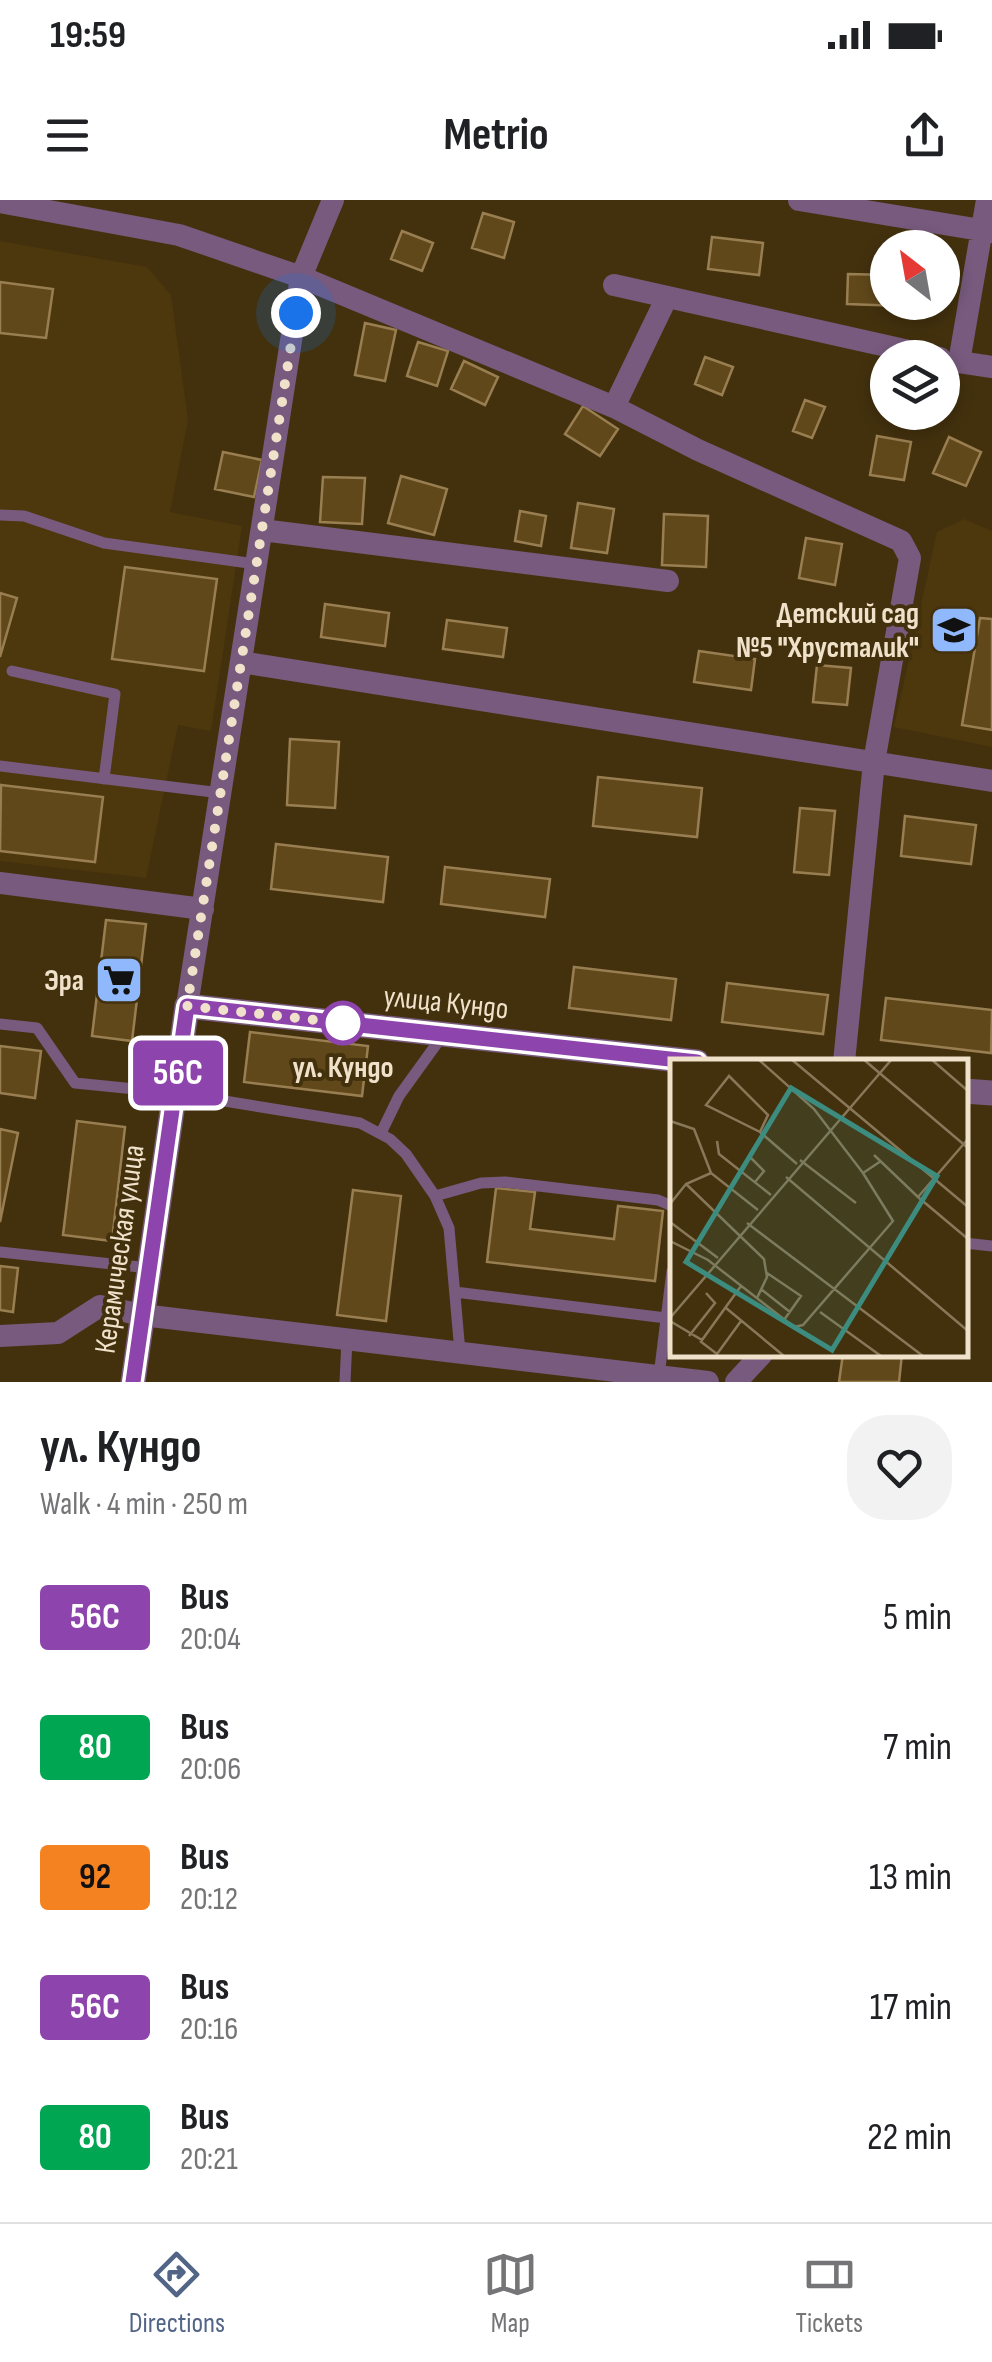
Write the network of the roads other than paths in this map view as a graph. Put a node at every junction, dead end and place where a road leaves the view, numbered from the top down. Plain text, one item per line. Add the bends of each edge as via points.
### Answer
1 (333, 200) edge
2 (799, 200) edge
3 (986, 200) edge
4 (0, 202) edge
5 (986, 231) edge
6 (301, 276) junction
7 (614, 285) dead end
8 (668, 297) junction
9 (953, 340) edge
10 (870, 342) edge
11 (960, 361) edge
12 (992, 367) edge
13 (614, 408) junction
14 (0, 514) edge
15 (262, 530) junction
16 (256, 564) junction
17 (668, 581) dead end
18 (241, 662) junction
19 (12, 671) dead end
20 (874, 762) junction
21 (0, 766) edge
22 (104, 779) junction
23 (992, 781) edge
24 (221, 793) junction
25 (0, 883) edge
26 (202, 909) junction
27 (187, 1006) junction
28 (0, 1024) edge
29 (443, 1034) junction
30 (670, 1059) edge
31 (844, 1059) edge
32 (967, 1090) edge
33 (175, 1093) junction
34 (992, 1094) edge
35 (381, 1132) junction
36 (435, 1196) junction
37 (670, 1205) edge
38 (967, 1243) edge
39 (992, 1246) edge
40 (0, 1252) edge
41 (149, 1268) junction
42 (670, 1287) edge
43 (455, 1292) junction
44 (142, 1315) junction
45 (666, 1318) junction
46 (0, 1336) edge
47 (347, 1339) junction
48 (460, 1352) junction
49 (759, 1357) edge
50 (659, 1376) junction
51 (133, 1382) edge
52 (345, 1382) edge
53 (708, 1382) edge
54 (736, 1382) edge

1 - 6 street
2 - 5 street
3 - 5 street
4 - 6 street via 179,235
5 - 9 street
6 - 13 street
6 - 15 street
7 - 8 street
8 - 10 street
8 - 13 street
11 - 12 street
13 - 20 street via 901,541 910,558
14 - 16 lane via 104,543
15 - 16 street
15 - 17 street
16 - 18 street
18 - 20 street
18 - 24 street
19 - 22 lane via 115,694
20 - 23 street
20 - 31 street
21 - 22 lane
22 - 24 lane
24 - 26 street
25 - 26 street
26 - 27 street
27 - 29 street, улица Кундо
27 - 33 street, Керамическая улица
28 - 33 lane via 37,1028 75,1083
29 - 30 street, улица Кундо
29 - 35 lane
32 - 34 street
33 - 35 lane
33 - 41 street, Керамическая улица
35 - 36 lane
36 - 37 lane via 505,1182
36 - 43 lane via 449,1228
38 - 39 lane
40 - 41 lane
41 - 44 street, Керамическая улица
42 - 45 lane
43 - 45 lane
43 - 48 lane
44 - 46 street via 100,1306 58,1333
44 - 47 street
44 - 51 street, Керамическая улица
45 - 50 lane
47 - 48 street
47 - 52 lane
48 - 50 street
49 - 54 street
50 - 53 street

